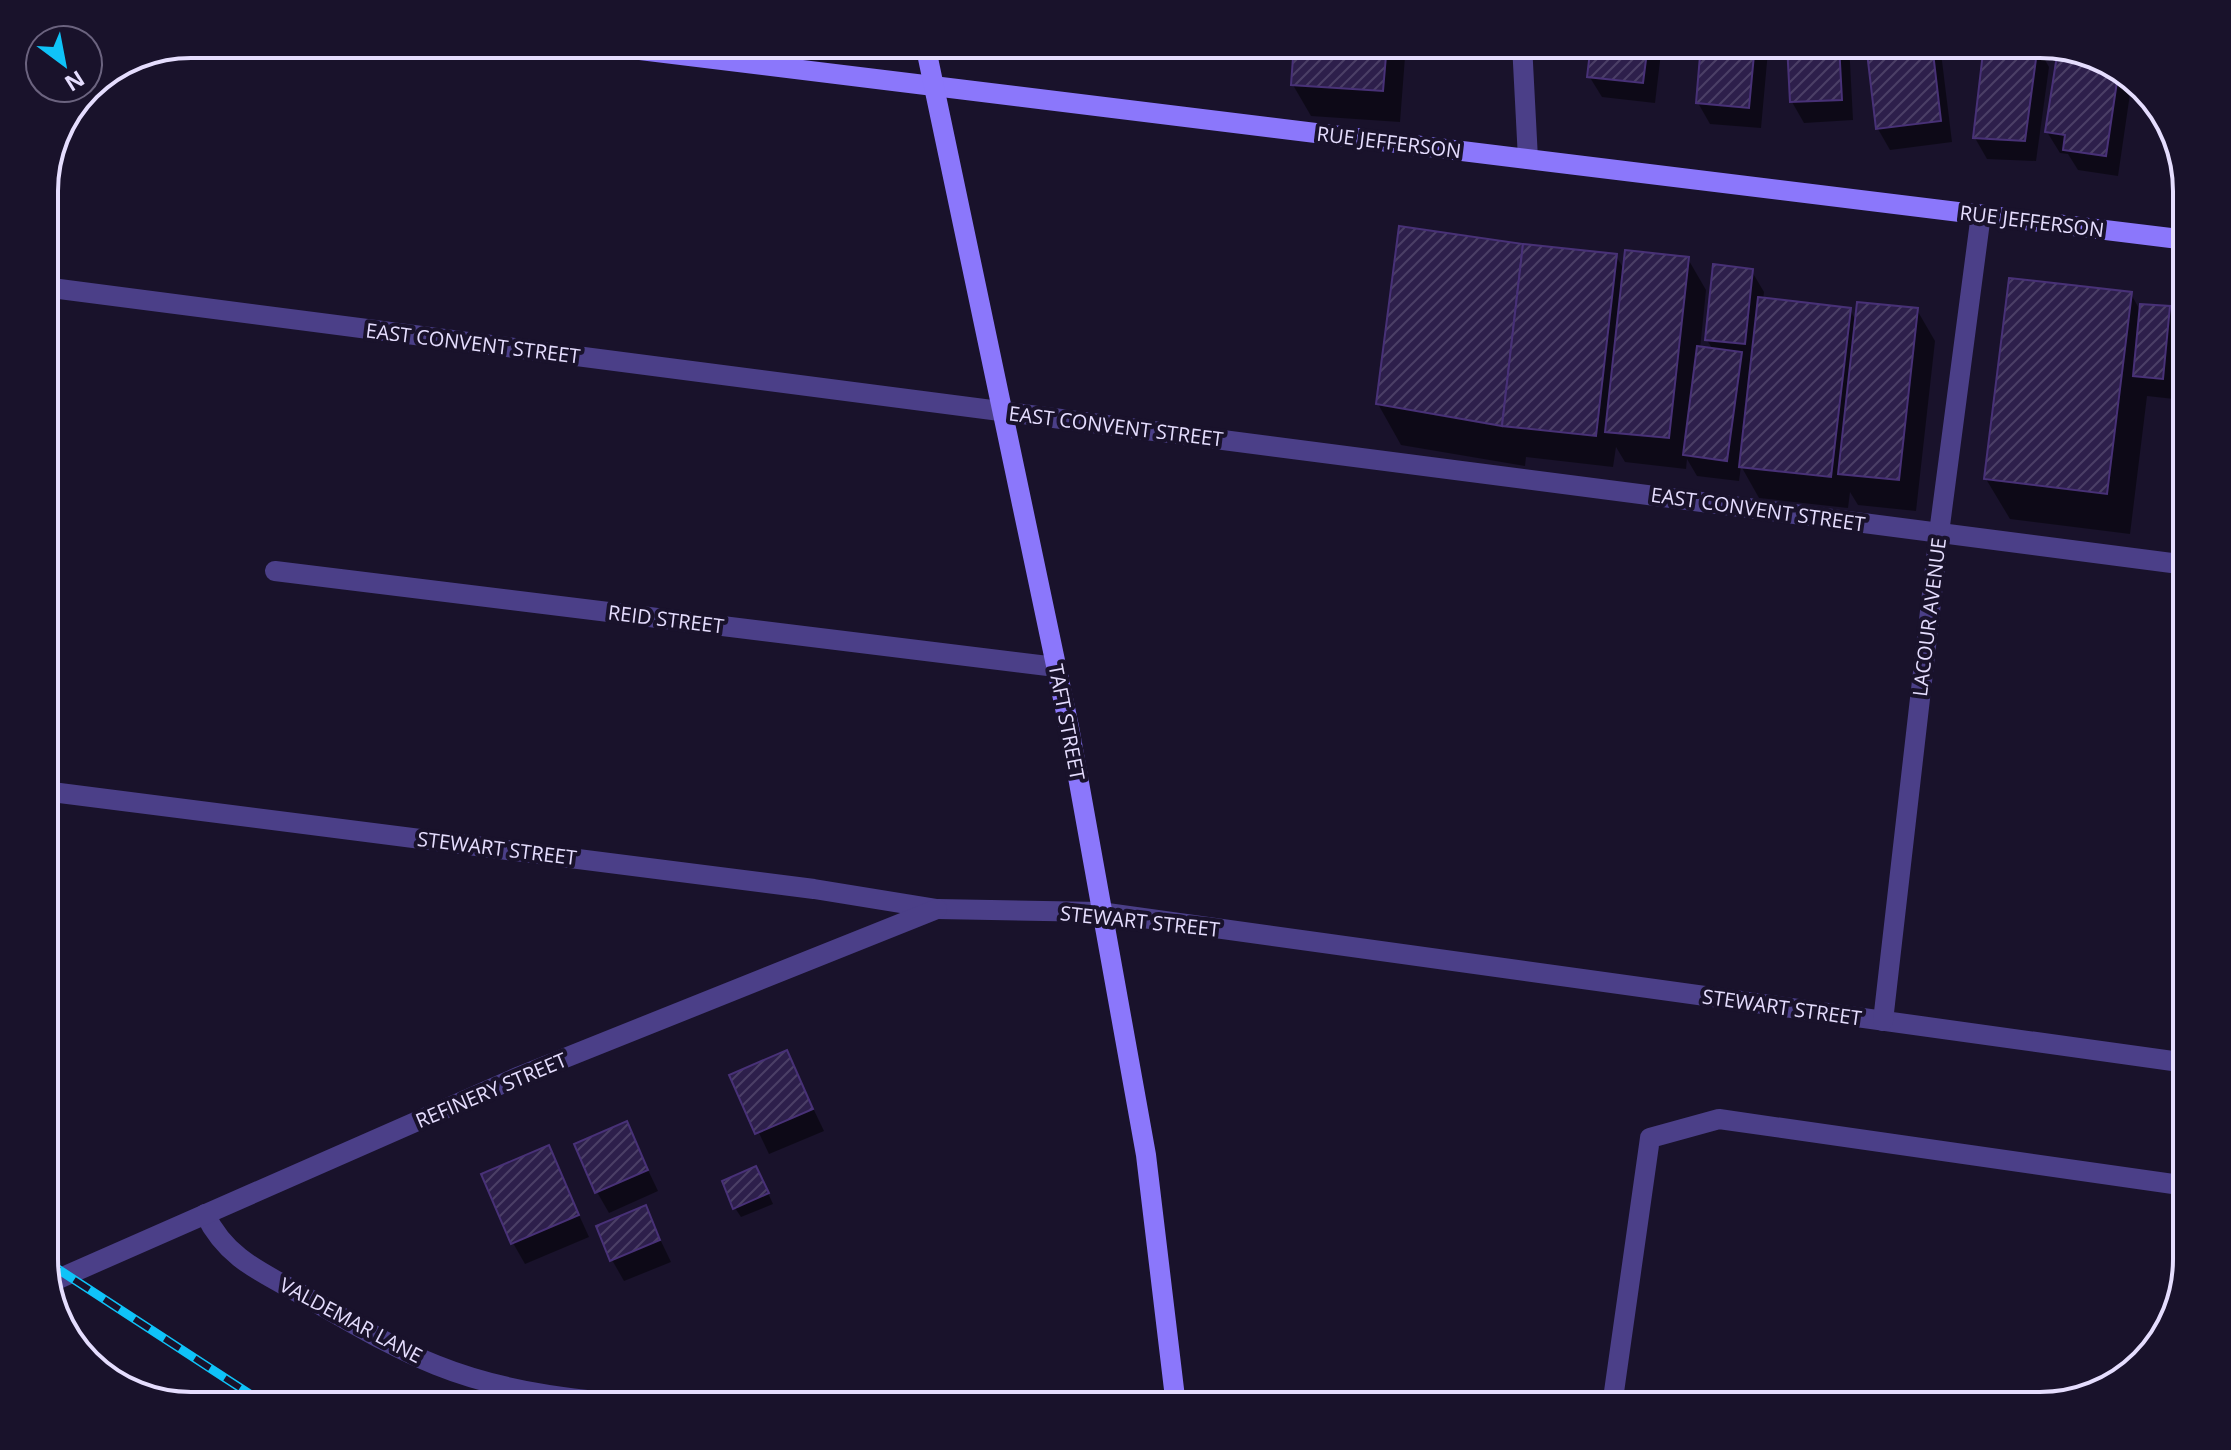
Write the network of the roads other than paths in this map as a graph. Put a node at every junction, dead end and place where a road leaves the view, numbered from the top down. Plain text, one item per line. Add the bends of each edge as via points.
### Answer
1 (701, 58) edge
2 (928, 58) edge
3 (1523, 58) edge
4 (936, 88) junction
5 (1528, 159) junction
6 (1981, 214) junction
7 (2173, 238) edge
8 (58, 289) edge
9 (1002, 412) junction
10 (1939, 533) junction
11 (2173, 563) edge
12 (275, 571) dead end
13 (1056, 667) junction
14 (58, 793) edge
15 (937, 909) junction
16 (1100, 912) junction
17 (1883, 1021) junction
18 (2173, 1061) edge
19 (2173, 1184) edge
20 (205, 1214) junction
21 (60, 1278) edge
22 (538, 1392) edge
23 (1174, 1392) edge
24 (1614, 1392) edge

1 - 4 street, RUE JEFFERSON
2 - 4 street, TAFT STREET
3 - 5 street
4 - 5 street, RUE JEFFERSON
4 - 9 street, TAFT STREET
5 - 6 street, RUE JEFFERSON
6 - 7 street, RUE JEFFERSON
6 - 10 street, LACOUR AVENUE
8 - 9 street, EAST CONVENT STREET
9 - 10 street, EAST CONVENT STREET
9 - 13 street, TAFT STREET
10 - 11 street, EAST CONVENT STREET
10 - 17 street, LACOUR AVENUE
12 - 13 street, REID STREET
13 - 16 street, TAFT STREET
14 - 15 street, STEWART STREET
15 - 16 street, STEWART STREET
15 - 20 street, REFINERY STREET via 520,1076
16 - 17 street, STEWART STREET
16 - 23 street, TAFT STREET via 1146,1155
17 - 18 street, STEWART STREET
19 - 24 street via 1719,1119 1650,1138
20 - 21 street, REFINERY STREET
20 - 22 street, VALDEMAR LANE via 217,1240 242,1261 385,1342 438,1366

